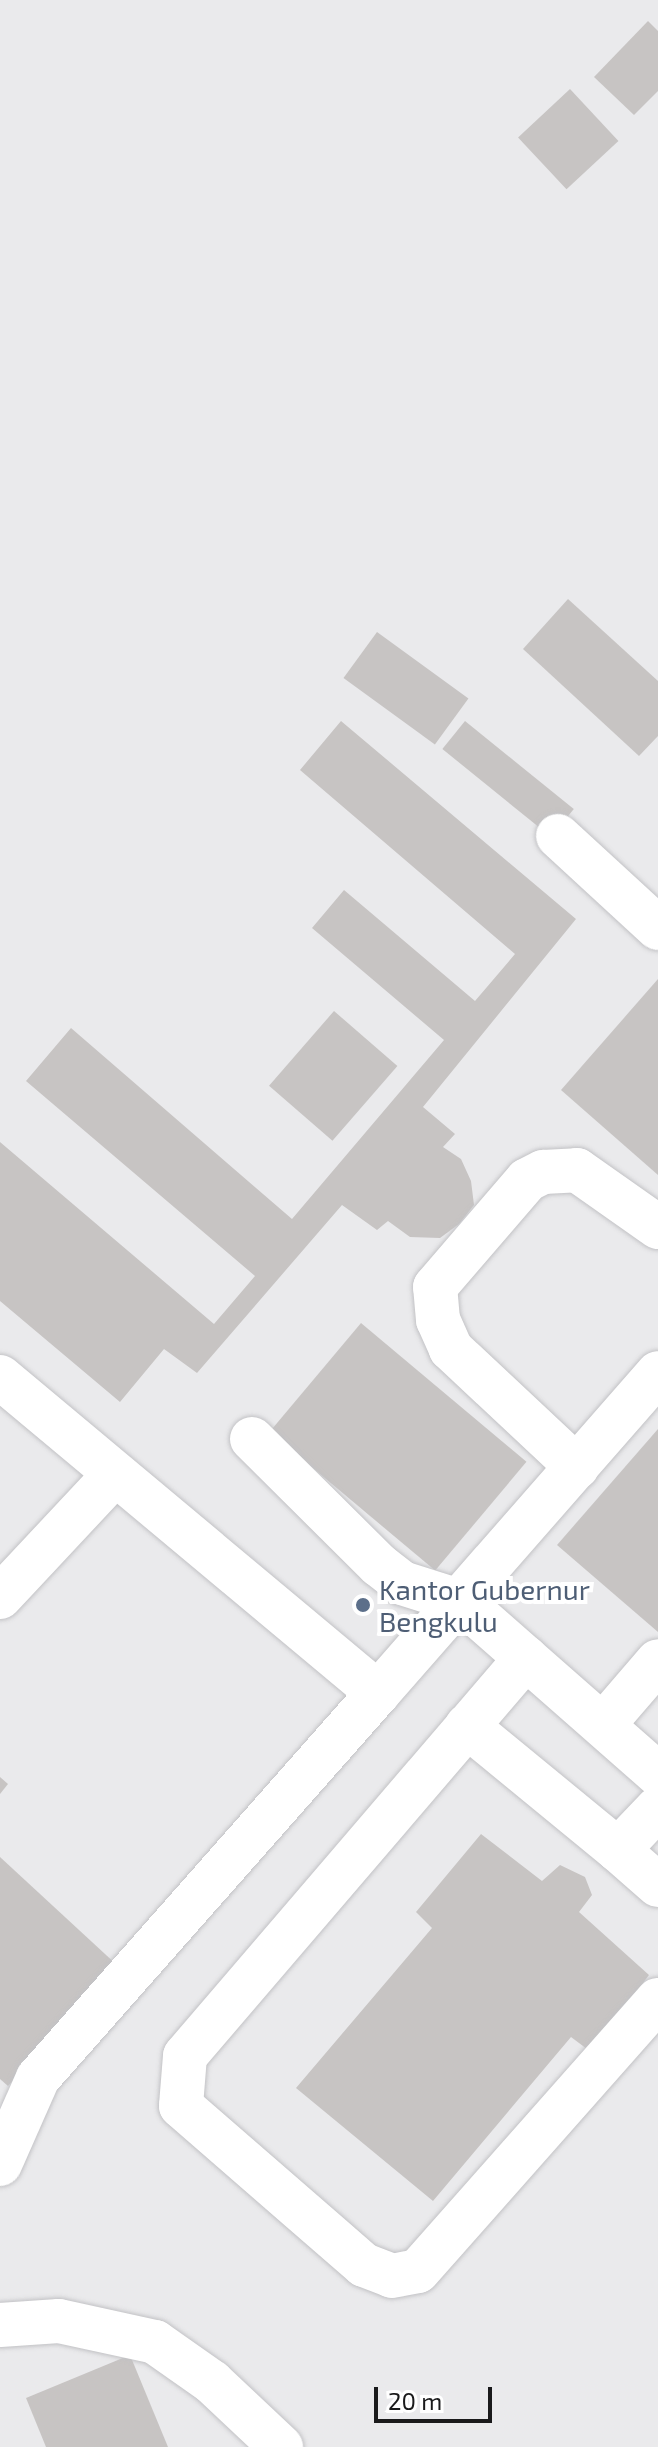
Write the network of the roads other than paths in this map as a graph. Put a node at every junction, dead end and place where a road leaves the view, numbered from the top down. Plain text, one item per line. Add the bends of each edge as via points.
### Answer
1 (558, 836) dead end
2 (658, 928) edge
3 (658, 1227) edge
4 (658, 1373) edge
5 (0, 1377) edge
6 (252, 1439) dead end
7 (577, 1467) junction
8 (114, 1475) junction
9 (0, 1597) edge
10 (462, 1602) junction
11 (526, 1658) junction
12 (658, 1661) edge
13 (378, 1693) junction
14 (603, 1725) junction
15 (467, 1726) junction
16 (658, 1774) edge
17 (658, 1808) edge
18 (618, 1850) junction
19 (658, 1885) edge
20 (658, 2000) edge
21 (0, 2164) edge
22 (1, 2313) edge
23 (281, 2447) edge

1 - 2 street
3 - 7 street via 577,1170 543,1172 527,1180 435,1287 438,1320 451,1349
4 - 7 street
5 - 8 street
6 - 10 street via 402,1583
7 - 10 street
8 - 9 street
8 - 13 street
10 - 11 street
10 - 13 street
11 - 14 street
11 - 15 street
12 - 14 street
13 - 21 street via 38,2078
14 - 16 street
15 - 18 street
15 - 20 street via 185,2056 181,2106 364,2265 392,2276 418,2271
17 - 18 street
18 - 19 street
22 - 23 street via 155,2342 212,2382

